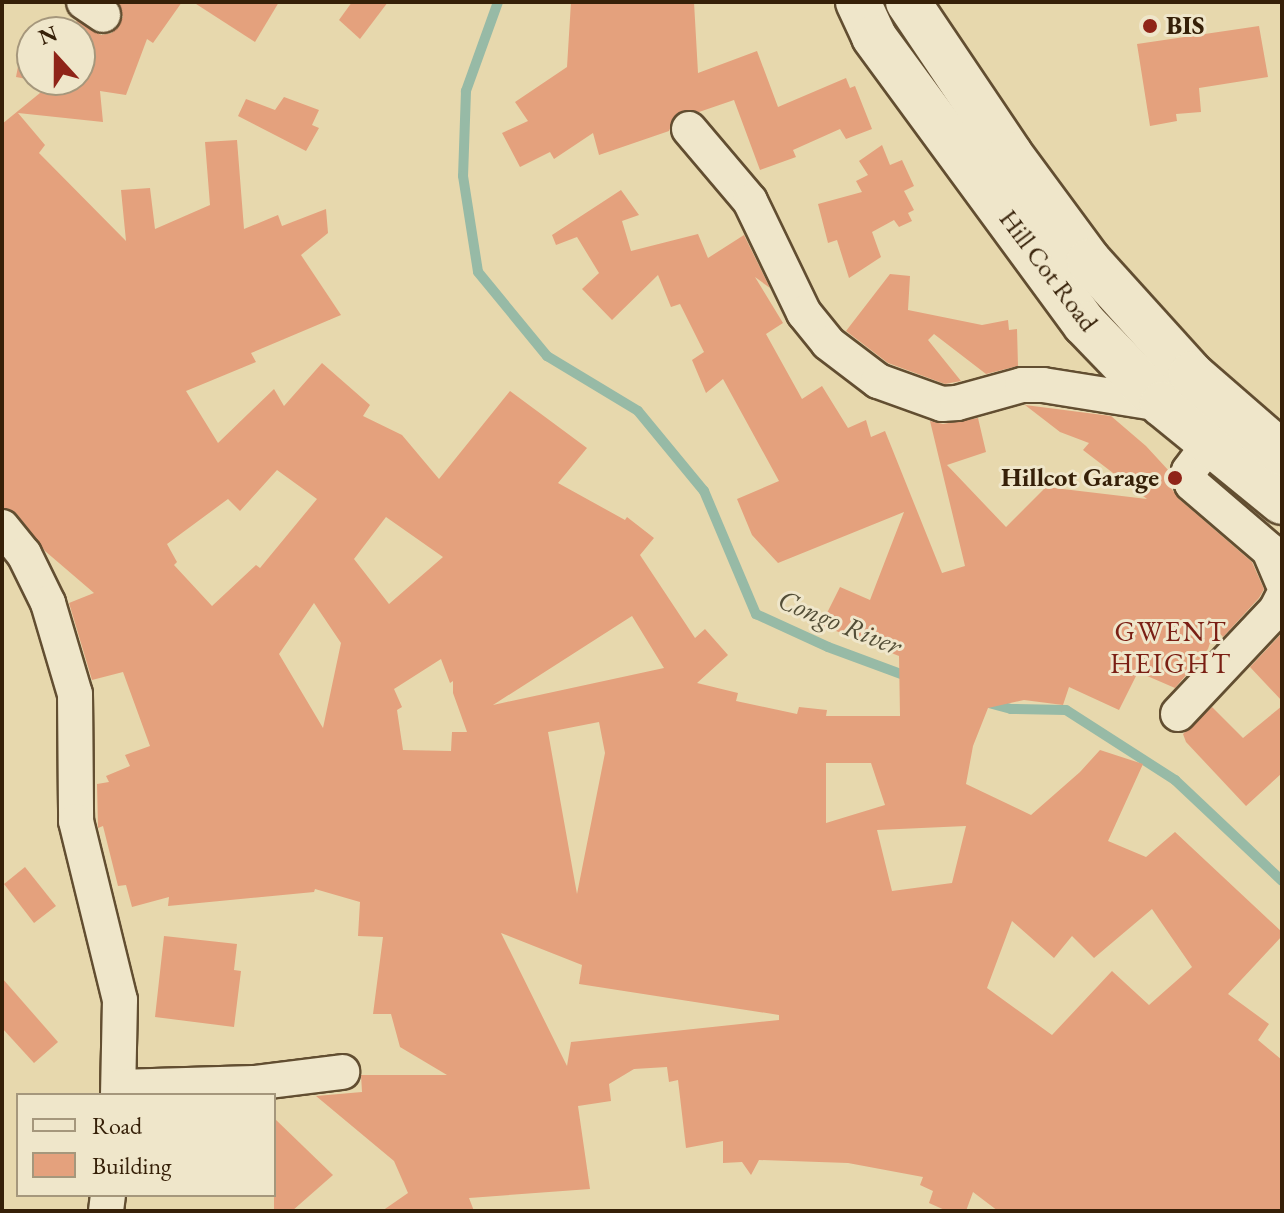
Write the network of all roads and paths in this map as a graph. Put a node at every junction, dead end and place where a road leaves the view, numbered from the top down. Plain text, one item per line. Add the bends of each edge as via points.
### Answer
1 (858, 2) edge
2 (908, 2) edge
3 (689, 129) dead end
4 (1162, 404) junction
5 (1210, 443) junction
6 (1282, 453) edge
7 (1282, 502) edge
8 (2, 527) edge
9 (1282, 581) edge
10 (1282, 598) edge
11 (1178, 714) dead end
12 (342, 1072) dead end
13 (118, 1091) edge

1 - 4 main road, Hill Cot Road via 874,37 1085,324
2 - 6 main road, Hill Cot Road via 1010,154 1099,273 1191,374
3 - 4 street via 750,201 804,313 828,343 878,381 942,404 1032,385
4 - 5 main road, Hill Cot Road
5 - 7 main road, Hill Cot Road
5 - 9 street via 1189,471 1192,484 1269,550
8 - 13 street via 24,554 48,603 75,694 76,821 120,1000
10 - 11 street
12 - 13 street

